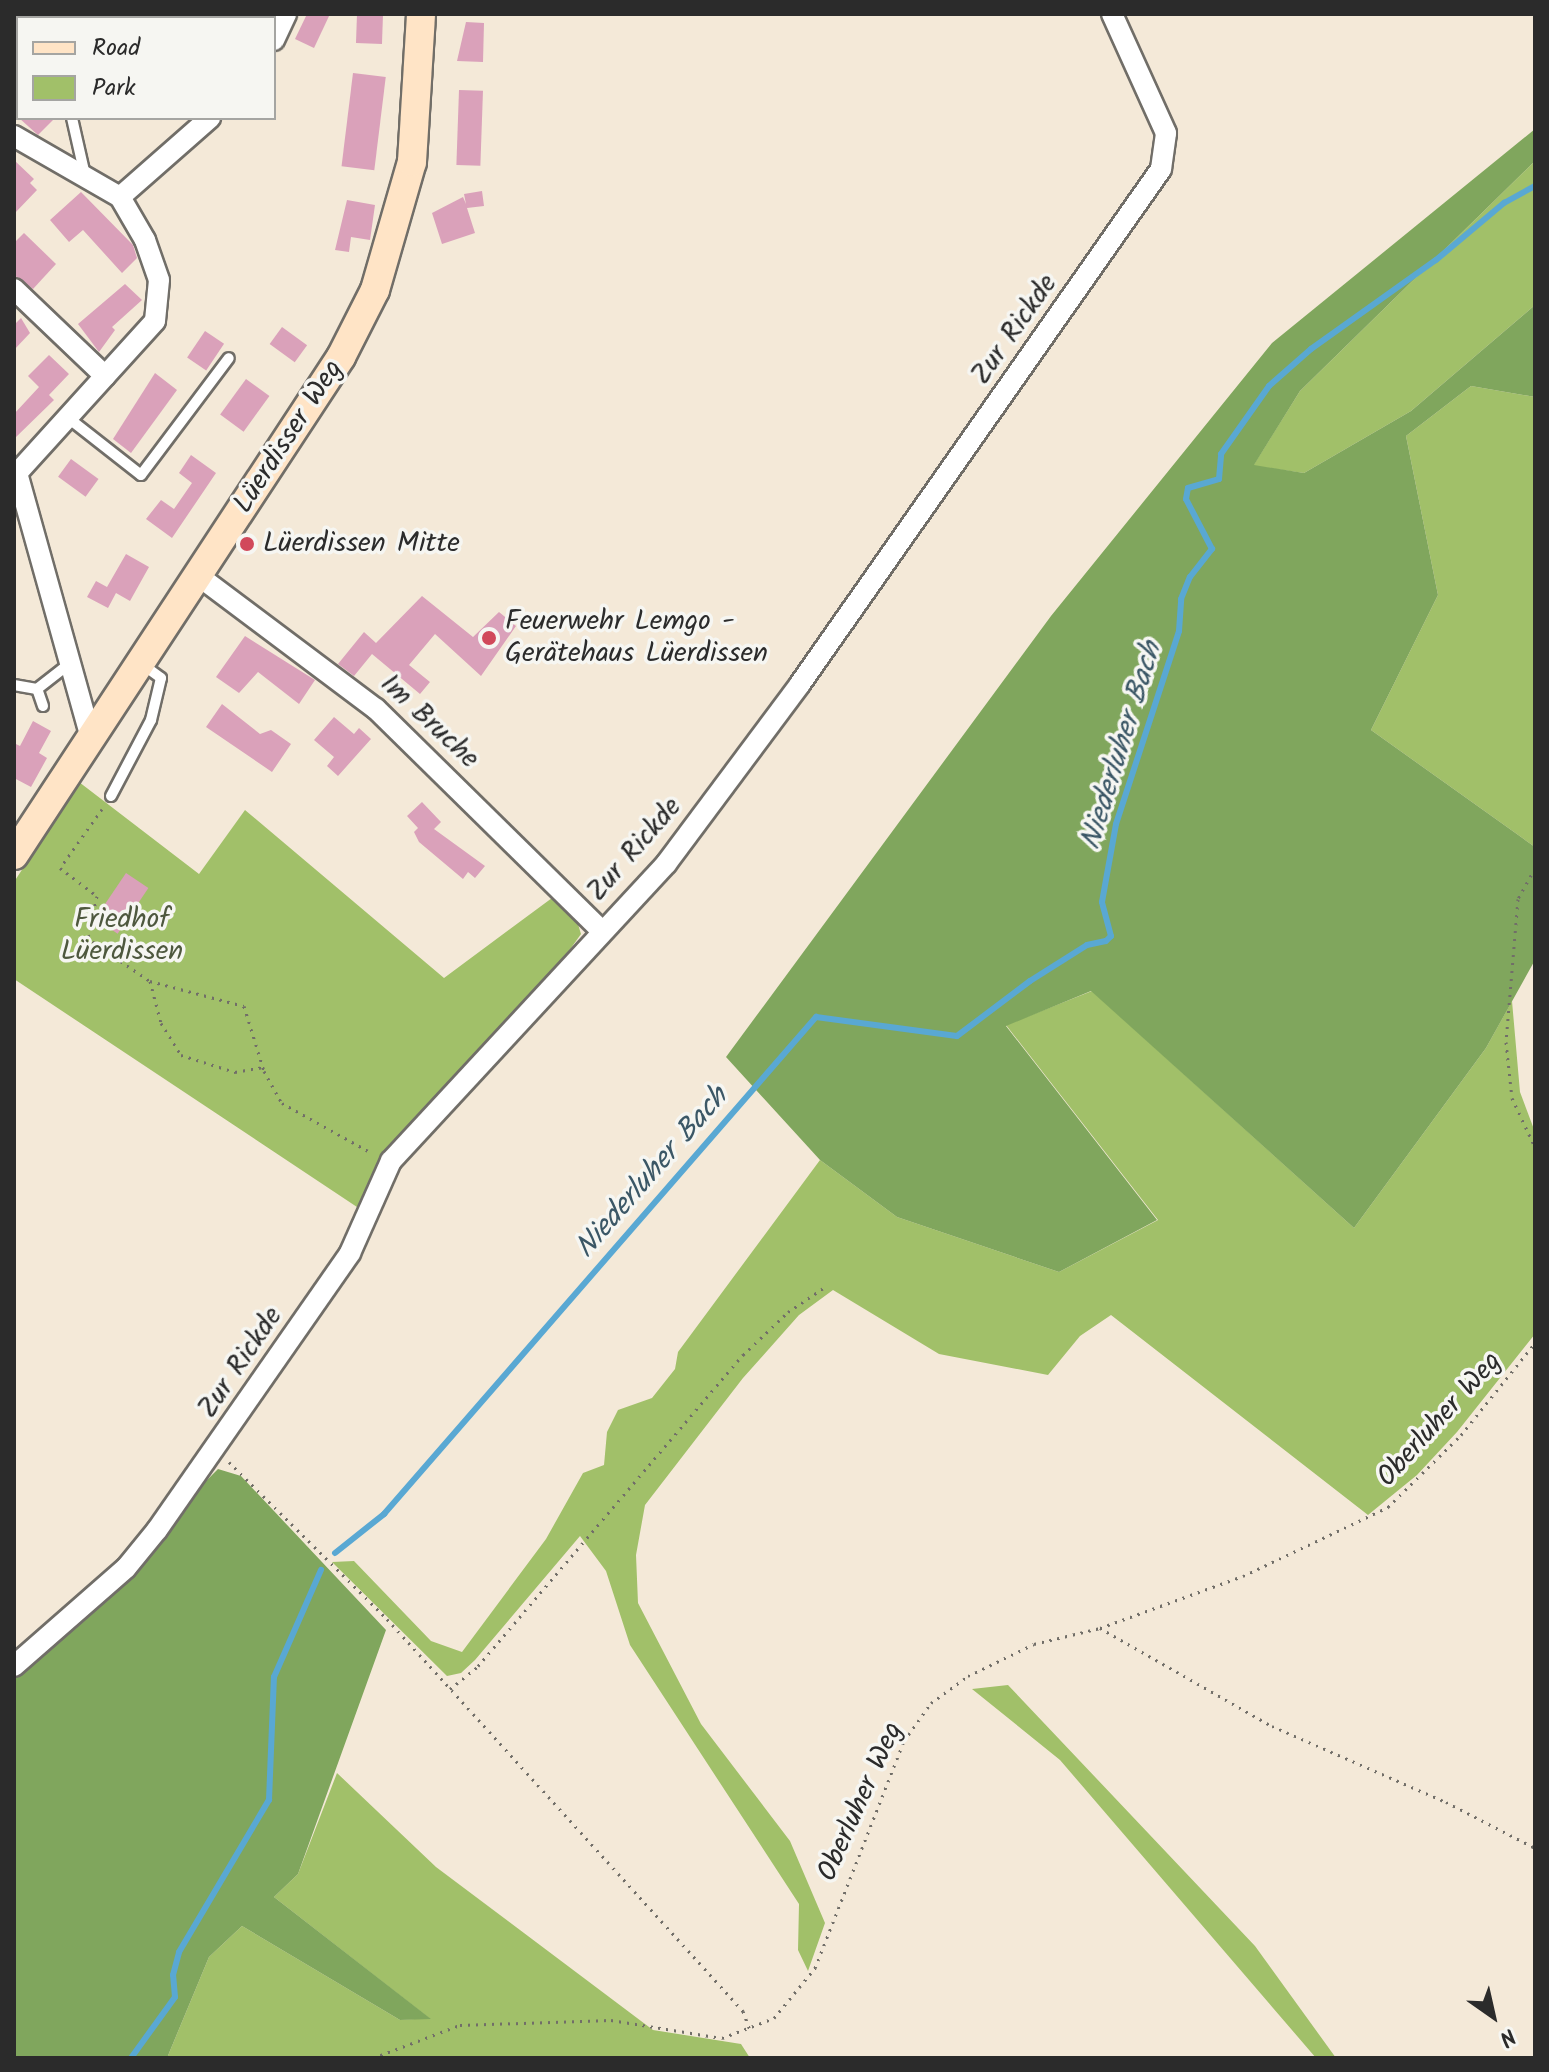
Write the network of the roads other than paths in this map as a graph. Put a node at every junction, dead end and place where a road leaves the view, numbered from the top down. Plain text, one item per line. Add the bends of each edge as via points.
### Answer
1 (286, 14) edge
2 (421, 14) edge
3 (1112, 14) edge
4 (276, 36) edge
5 (72, 120) edge
6 (208, 120) edge
7 (14, 136) edge
8 (86, 179) junction
9 (120, 197) junction
10 (14, 289) edge
11 (229, 358) dead end
12 (105, 376) junction
13 (67, 417) junction
14 (15, 473) edge
15 (200, 577) junction
16 (141, 664) junction
17 (68, 665) junction
18 (14, 685) edge
19 (37, 689) junction
20 (43, 706) dead end
21 (91, 738) junction
22 (111, 796) road end
23 (14, 855) edge
24 (601, 930) junction
25 (14, 1666) edge

1 - 4 street
2 - 15 main road, Lüerdisser Weg via 412,162 375,290 341,357
3 - 24 street, Zur Rickde via 1166,133 1161,169 782,708 666,864
5 - 8 lane
6 - 9 street
7 - 8 street
8 - 9 street
9 - 12 street via 145,240 159,280 155,321
10 - 12 street
11 - 13 lane via 141,475
12 - 13 street
13 - 14 street
14 - 17 street
15 - 16 main road, Lüerdisser Weg
15 - 24 street, Im Bruche via 376,709
16 - 21 main road, Lüerdisser Weg
16 - 22 lane via 161,678 151,720
17 - 19 lane
17 - 21 street
18 - 19 lane
19 - 20 lane
21 - 23 main road, Lüerdisser Weg
24 - 25 street, Zur Rickde via 391,1161 350,1253 215,1451 126,1568

